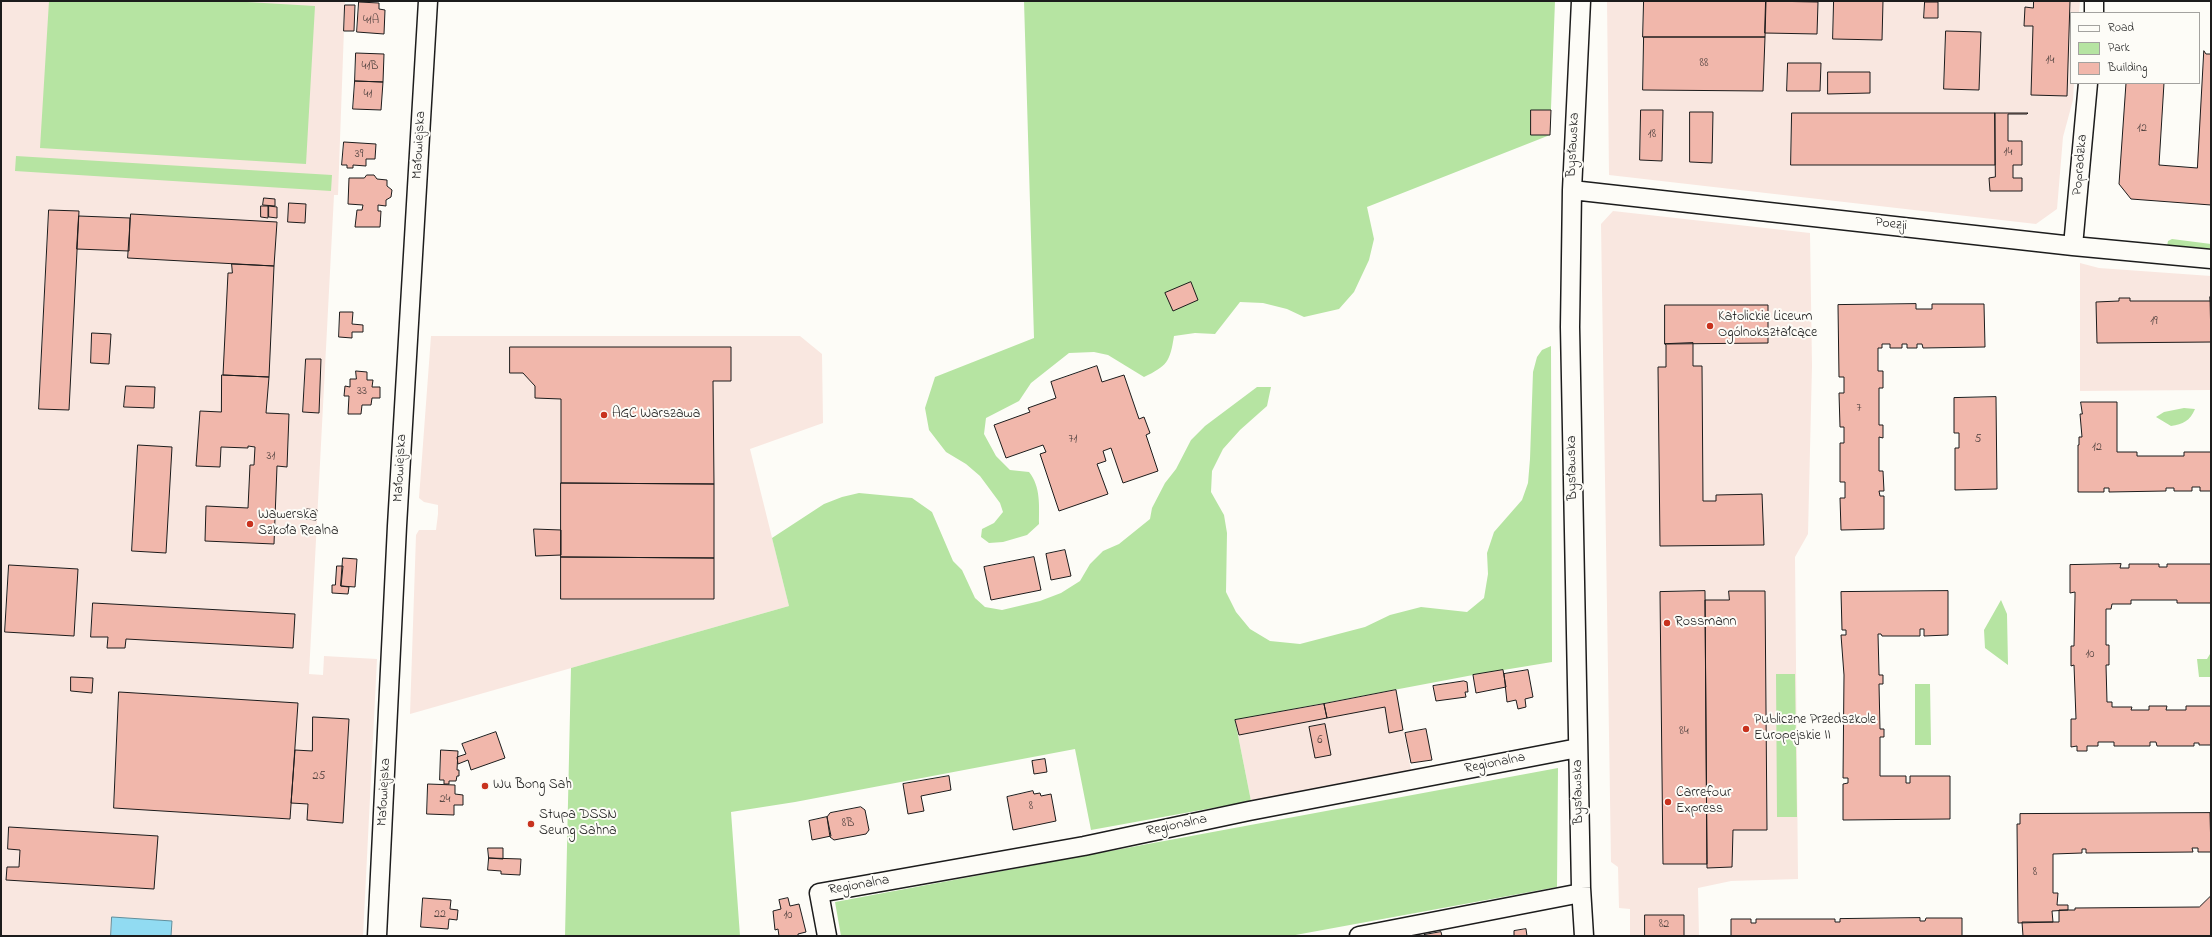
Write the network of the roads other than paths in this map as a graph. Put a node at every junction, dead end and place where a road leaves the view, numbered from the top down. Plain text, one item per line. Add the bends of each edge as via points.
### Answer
1 (428, 1) edge
2 (1581, 1) edge
3 (2094, 1) edge
4 (2094, 12) edge
5 (2088, 84) edge
6 (1572, 190) junction
7 (2073, 246) junction
8 (2211, 259) edge
9 (1578, 748) junction
10 (1581, 893) junction
11 (377, 936) edge
12 (827, 936) edge
13 (1360, 936) edge
14 (1584, 936) edge

1 - 11 street, Małowiejska
2 - 6 street, Bysławska
3 - 4 street
5 - 7 street, Popradzka
6 - 7 street, Poezji
6 - 9 street, Bysławska via 1570,327
7 - 8 street, Poezji
9 - 10 street, Bysławska
9 - 12 street, Regionalna via 1248,810 1084,846 819,892
10 - 13 street
10 - 14 street, Bysławska

